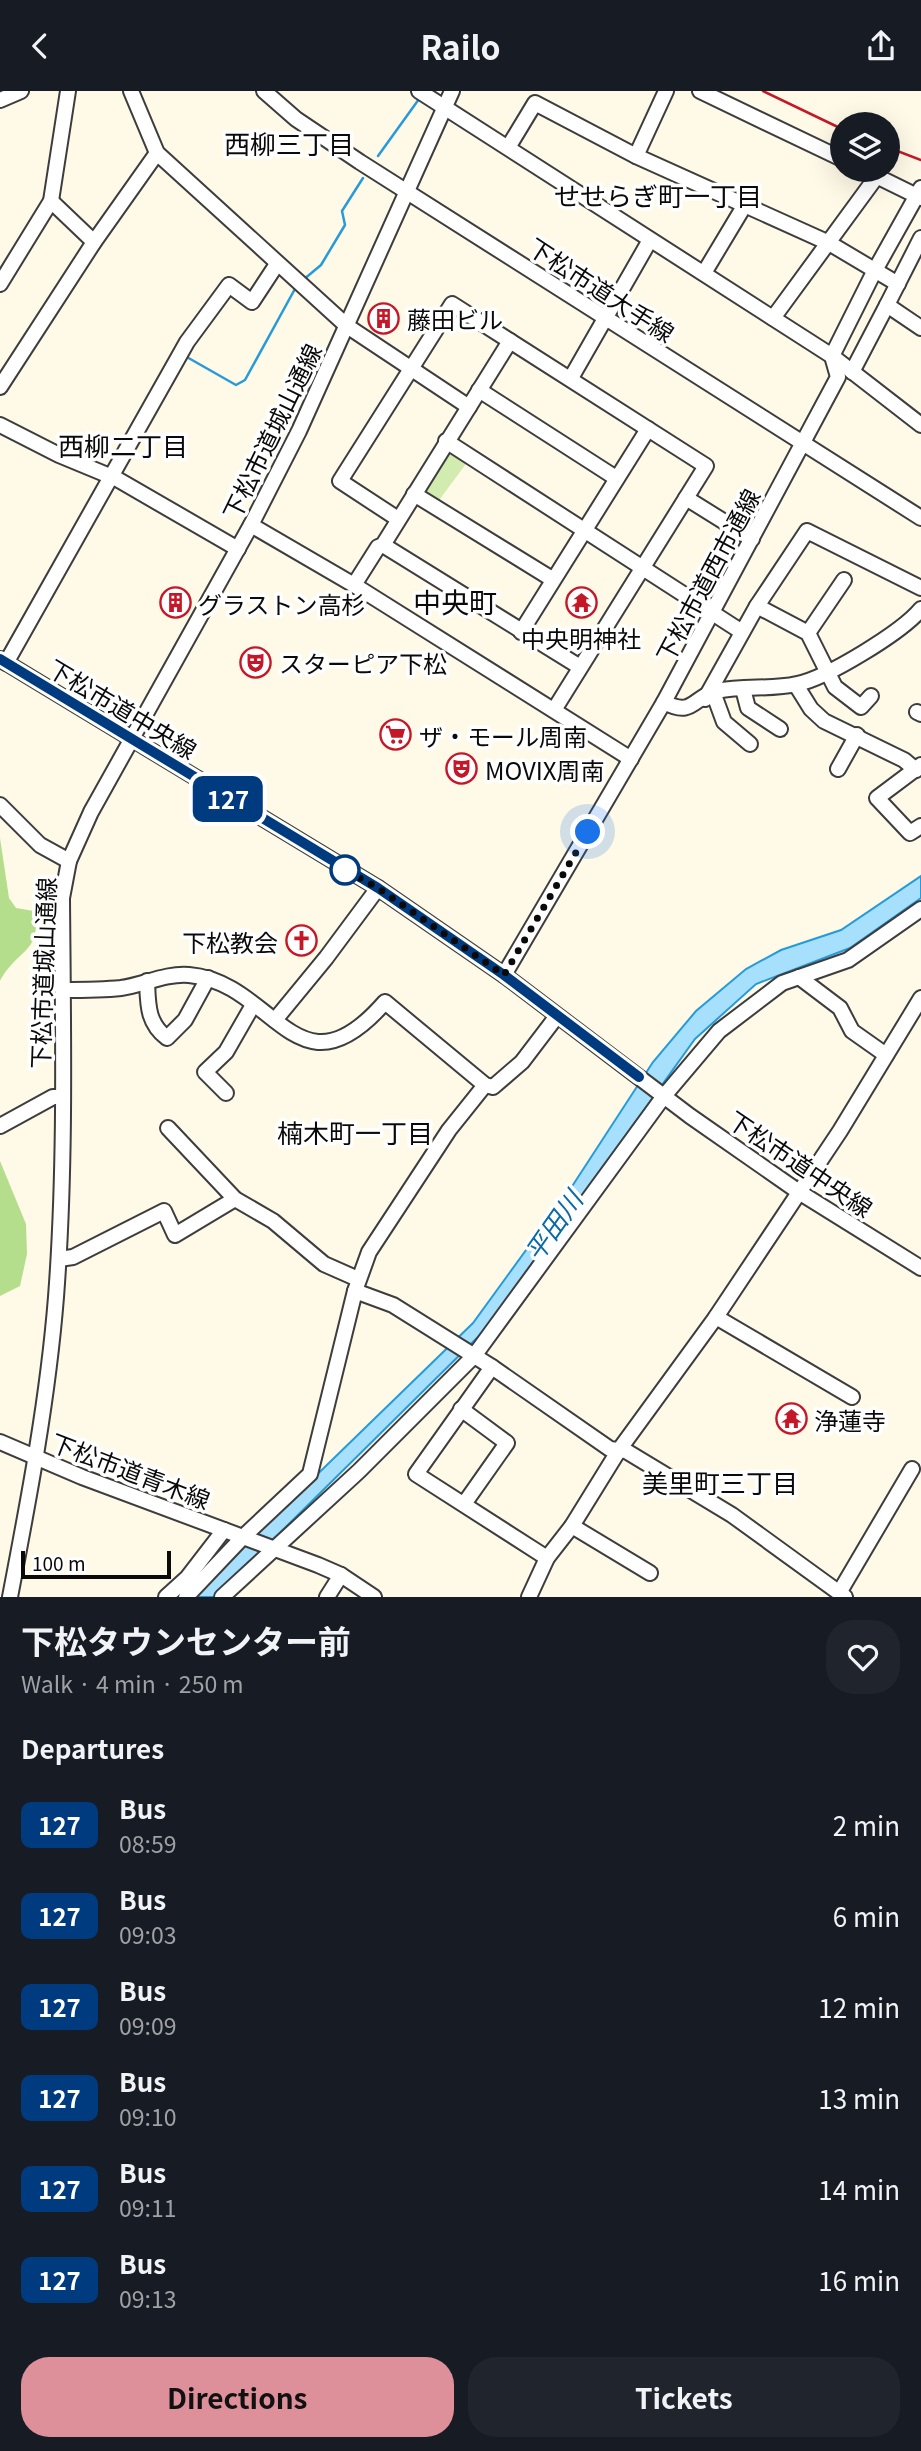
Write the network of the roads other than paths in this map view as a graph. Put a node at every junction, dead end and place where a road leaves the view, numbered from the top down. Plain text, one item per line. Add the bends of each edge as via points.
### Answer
1 (21, 91) edge
2 (68, 91) edge
3 (131, 91) edge
4 (264, 91) edge
5 (419, 91) edge
6 (452, 91) edge
7 (666, 91) edge
8 (700, 91) edge
9 (0, 100) edge
10 (444, 106) junction
11 (509, 146) junction
12 (157, 153) junction
13 (830, 153) edge
14 (636, 156) junction
15 (866, 182) edge
16 (892, 182) edge
17 (406, 190) junction
18 (919, 194) edge
19 (51, 201) junction
20 (746, 203) junction
21 (921, 238) edge
22 (650, 240) junction
23 (94, 242) junction
24 (829, 243) junction
25 (278, 264) junction
26 (915, 265) edge
27 (874, 272) junction
28 (704, 273) junction
29 (0, 284) edge
30 (898, 284) junction
31 (887, 305) junction
32 (773, 318) junction
33 (603, 319) junction
34 (347, 326) junction
35 (921, 328) edge
36 (510, 341) junction
37 (832, 356) junction
38 (411, 368) junction
39 (852, 372) junction
40 (570, 378) junction
41 (0, 387) edge
42 (480, 390) junction
43 (469, 407) junction
44 (920, 421) edge
45 (0, 425) edge
46 (648, 429) junction
47 (446, 441) junction
48 (804, 443) junction
49 (110, 478) junction
50 (616, 478) junction
51 (414, 494) junction
52 (686, 498) junction
53 (921, 518) edge
54 (398, 519) junction
55 (251, 525) junction
56 (584, 530) junction
57 (752, 539) junction
58 (383, 545) junction
59 (238, 549) junction
60 (641, 568) junction
61 (552, 579) junction
62 (844, 580) dead end
63 (354, 585) junction
64 (921, 588) edge
65 (757, 606) junction
66 (921, 609) edge
67 (712, 614) junction
68 (521, 632) junction
69 (742, 632) junction
70 (808, 633) junction
71 (3, 661) edge
72 (580, 667) junction
73 (827, 673) junction
74 (796, 685) junction
75 (743, 689) junction
76 (709, 695) junction
77 (871, 696) dead end
78 (664, 702) junction
79 (554, 710) junction
80 (780, 729) dead end
81 (857, 735) junction
82 (130, 740) junction
83 (750, 744) dead end
84 (631, 759) junction
85 (919, 768) edge
86 (838, 769) dead end
87 (0, 805) edge
88 (921, 826) edge
89 (69, 861) junction
90 (378, 888) junction
91 (921, 909) edge
92 (504, 975) junction
93 (799, 977) junction
94 (208, 978) junction
95 (147, 981) junction
96 (62, 990) junction
97 (921, 998) edge
98 (253, 1005) junction
99 (557, 1016) junction
100 (275, 1020) junction
101 (886, 1055) junction
102 (485, 1085) junction
103 (226, 1093) dead end
104 (661, 1094) junction
105 (62, 1097) junction
106 (0, 1126) edge
107 (168, 1128) dead end
108 (799, 1192) junction
109 (235, 1199) junction
110 (59, 1259) junction
111 (921, 1268) edge
112 (357, 1285) junction
113 (716, 1317) junction
114 (472, 1355) junction
115 (492, 1367) junction
116 (852, 1397) dead end
117 (461, 1409) junction
118 (0, 1442) edge
119 (619, 1450) junction
120 (35, 1458) junction
121 (912, 1469) dead end
122 (464, 1504) junction
123 (572, 1526) junction
124 (224, 1530) junction
125 (245, 1538) junction
126 (274, 1549) junction
127 (547, 1558) junction
128 (650, 1573) dead end
129 (341, 1575) junction
130 (842, 1595) edge
131 (10, 1597) edge
132 (166, 1597) edge
133 (186, 1597) edge
134 (222, 1597) edge
135 (327, 1597) edge
136 (374, 1597) edge
137 (529, 1597) edge

1 - 9 street
2 - 19 street
3 - 12 street
4 - 17 street, 下松市道大手線 via 296,119
5 - 10 street
6 - 10 street, 下松市道城山通線
7 - 14 street
8 - 13 street
10 - 11 street
10 - 17 street, 下松市道城山通線
11 - 14 street via 535,103
11 - 22 street
12 - 23 street
12 - 25 street
14 - 20 street
15 - 24 street
16 - 18 street
17 - 33 street, 下松市道大手線
17 - 34 street, 下松市道城山通線
18 - 27 street, 下松市道西市通線
19 - 23 street
19 - 29 street
20 - 24 street
20 - 28 street
21 - 26 street
22 - 28 street
22 - 33 street
23 - 41 street
24 - 27 street
24 - 32 street
25 - 34 street
25 - 49 street via 253,302 229,285 187,342
26 - 30 street
27 - 30 street
27 - 37 street, 下松市道西市通線
28 - 32 street
30 - 31 street
31 - 35 street
31 - 39 street
32 - 37 street
33 - 40 street
33 - 48 street, 下松市道大手線
34 - 38 street
34 - 55 street, 下松市道城山通線
36 - 38 street via 452,304
36 - 40 street
36 - 42 street
37 - 39 street
37 - 48 street, 下松市道西市通線 via 838,377
38 - 43 street
38 - 54 street via 340,481
39 - 44 street
40 - 46 street
42 - 43 street
42 - 50 street
43 - 47 street
45 - 49 street
46 - 50 street
46 - 52 street via 706,466
47 - 51 street
47 - 56 street
48 - 53 street, 下松市道大手線
48 - 57 street, 下松市道西市通線
49 - 59 street
49 - 71 street
50 - 56 street
51 - 54 street
51 - 61 street
52 - 57 street
52 - 60 street
54 - 58 street
55 - 59 street, 下松市道城山通線
55 - 63 street
56 - 60 street
56 - 61 street
57 - 67 street, 下松市道西市通線
58 - 63 street
58 - 68 street
59 - 82 street, 下松市道城山通線
60 - 67 street
60 - 72 street
61 - 68 street
62 - 70 street
63 - 79 street
64 - 65 street via 807,531
65 - 69 street
65 - 70 street
66 - 73 street via 901,627
67 - 69 street
67 - 78 street, 下松市道西市通線
68 - 72 street
69 - 76 street
70 - 73 street
71 - 82 street, 下松市道中央線
72 - 79 street
73 - 74 street
73 - 77 street via 835,687 861,707
74 - 75 street
74 - 81 street via 824,721
75 - 76 street
75 - 80 street via 748,708
76 - 78 street via 686,709
76 - 83 street via 724,722
78 - 84 street, 下松市道西市通線
79 - 84 street
81 - 85 street
81 - 86 street
82 - 89 street, 下松市道城山通線
82 - 90 street, 下松市道中央線
84 - 92 street, 下松市道西市通線
85 - 88 street via 877,798 910,833
87 - 89 street via 40,845
89 - 96 street, 下松市道城山通線 via 62,898
90 - 92 street, 下松市道中央線
90 - 100 street
91 - 93 street via 848,960
92 - 99 street, 下松市道中央線
93 - 101 street via 840,1008 852,1031
93 - 104 street via 782,983 719,1031
94 - 95 street via 187,974
94 - 95 street via 185,1020 167,1038 149,1015
94 - 98 street via 232,988
95 - 96 street via 123,988
96 - 105 street, 下松市道城山通線
97 - 101 street
98 - 100 street
98 - 103 street via 226,1052 205,1072
99 - 102 street via 522,1062 493,1087
99 - 104 street, 下松市道中央線
100 - 102 street via 300,1038 323,1044 358,1029 385,1002
101 - 108 street
102 - 112 street via 390,1216
104 - 108 street, 下松市道中央線
104 - 114 street
105 - 106 street via 53,1097
105 - 110 street, 下松市道城山通線
107 - 109 street
108 - 111 street, 下松市道中央線
108 - 113 street
109 - 110 street via 176,1235 164,1211 73,1257
109 - 112 street via 273,1221
110 - 120 street, 下松市道城山通線
112 - 114 street
112 - 125 street via 310,1474
113 - 116 street
113 - 119 street
114 - 115 street
114 - 126 street
115 - 117 street
115 - 119 street via 610,1449
117 - 122 street via 507,1443
117 - 122 street via 416,1474
118 - 120 street, 下松市道青木線
119 - 123 street
119 - 130 street via 732,1515
120 - 124 street, 下松市道青木線
120 - 131 street
121 - 130 street
122 - 127 street
123 - 127 street
123 - 128 street
124 - 125 street, 下松市道青木線
124 - 132 street
125 - 126 street, 下松市道青木線
125 - 133 street
126 - 129 street
126 - 134 street
127 - 137 street
129 - 135 street
129 - 136 street

